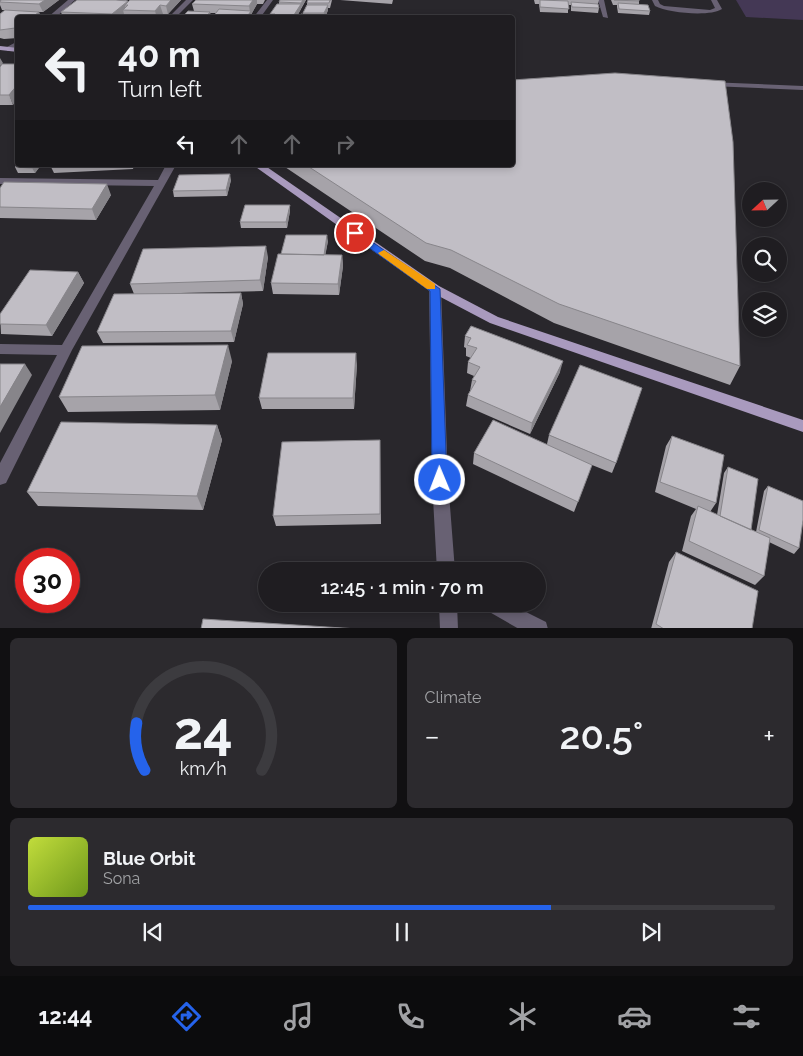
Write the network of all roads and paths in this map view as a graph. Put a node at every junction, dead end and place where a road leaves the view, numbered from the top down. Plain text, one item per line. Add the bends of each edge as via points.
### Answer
1 (72, 0) edge
2 (190, 0) edge
3 (270, 0) edge
4 (601, 0) edge
5 (655, 0) edge
6 (714, 0) edge
7 (54, 15) edge
8 (174, 15) edge
9 (258, 15) edge
10 (606, 16) dead end
11 (0, 48) edge
12 (14, 49) edge
13 (705, 84) edge
14 (803, 88) edge
15 (170, 167) edge
16 (261, 167) edge
17 (0, 181) edge
18 (160, 183) junction
19 (435, 289) junction
20 (0, 349) edge
21 (66, 350) junction
22 (803, 426) edge
23 (0, 478) edge
24 (445, 562) edge
25 (448, 612) edge
26 (508, 612) edge
27 (449, 628) edge
28 (539, 628) edge

1 - 7 street
2 - 8 street
3 - 9 street
4 - 10 street
5 - 6 street via 663,8 710,12 719,9
11 - 12 main road
13 - 14 street
15 - 18 street
16 - 19 main road
17 - 18 street
18 - 21 street
19 - 22 main road via 494,320
19 - 24 street
20 - 21 street
21 - 23 street
25 - 27 street
26 - 28 street

